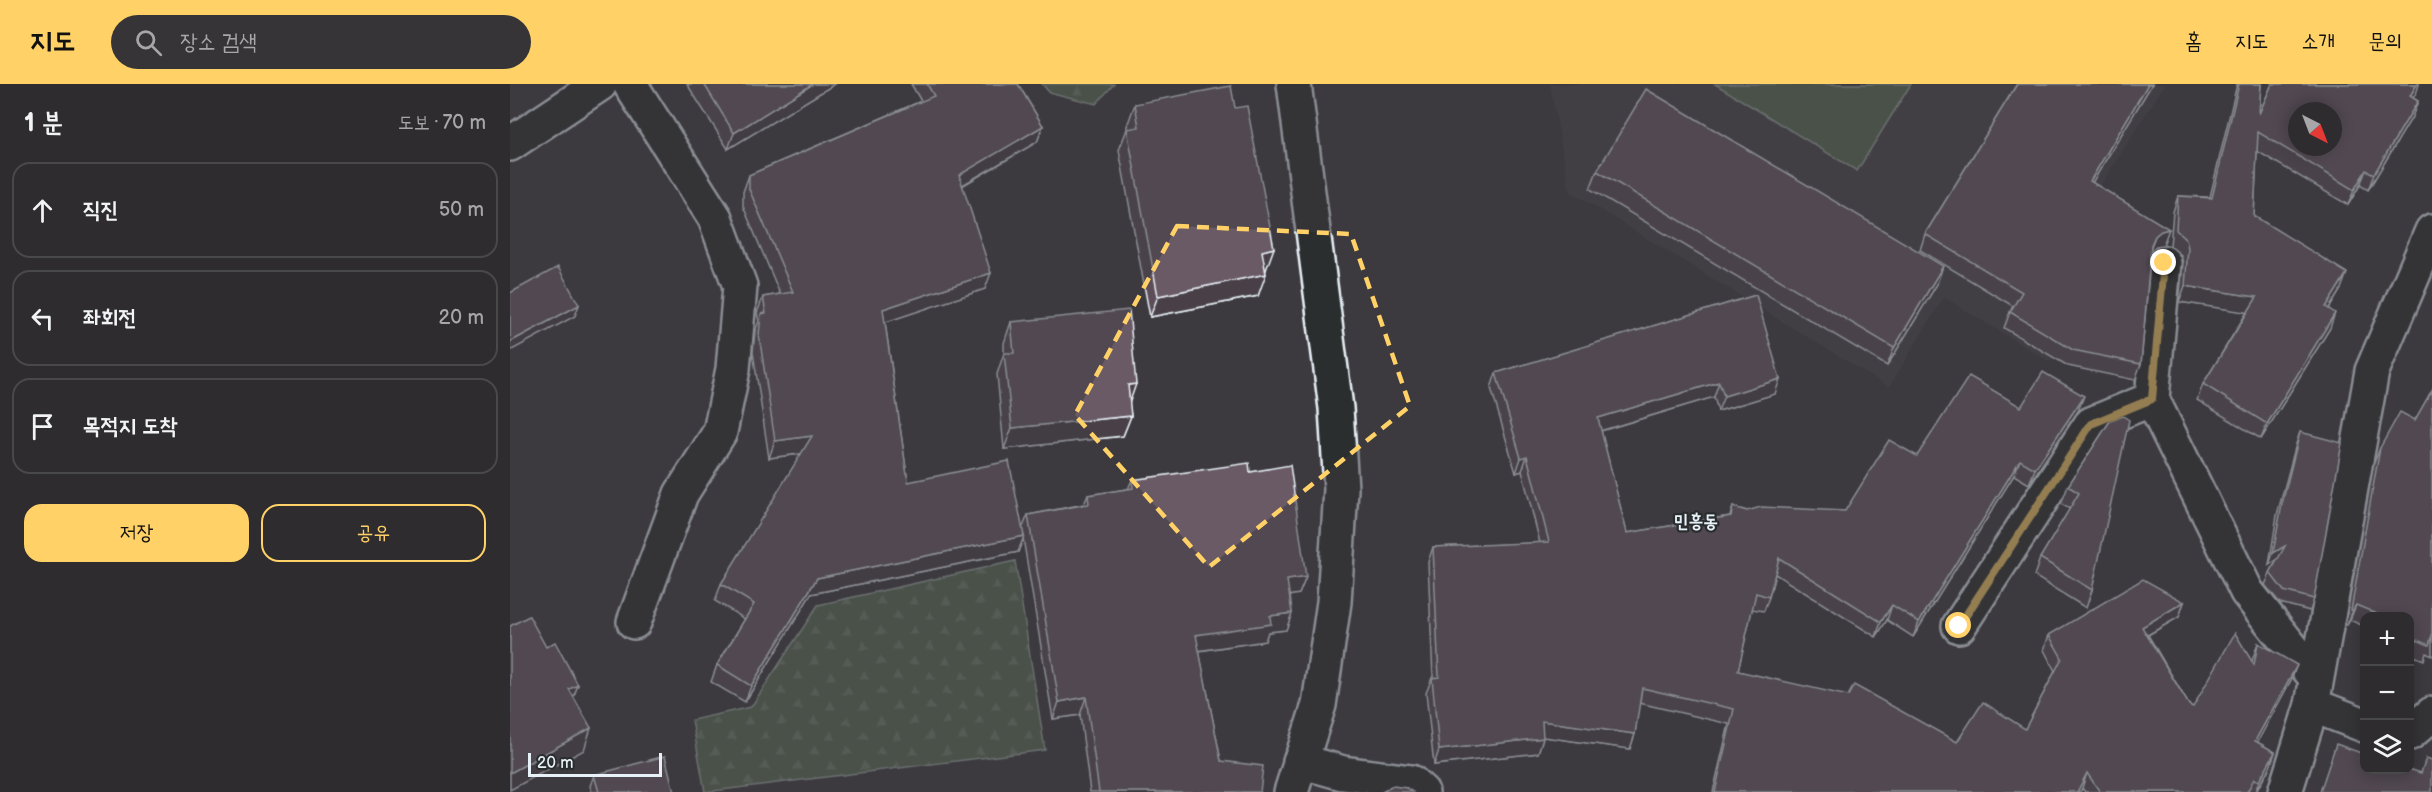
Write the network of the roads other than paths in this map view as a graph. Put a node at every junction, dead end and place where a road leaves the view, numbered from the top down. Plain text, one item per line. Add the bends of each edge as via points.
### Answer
1 (600, 84) edge
2 (630, 84) edge
3 (1294, 84) edge
4 (510, 144) edge
5 (2432, 231) edge
6 (2164, 263) dead end
7 (2152, 399) junction
8 (634, 622) dead end
9 (1959, 626) dead end
10 (2314, 692) junction
11 (2432, 714) edge
12 (2360, 721) edge
13 (2414, 729) edge
14 (2414, 743) edge
15 (2432, 748) edge
16 (1300, 761) junction
17 (1291, 792) edge
18 (1422, 792) edge
19 (2285, 792) edge

1 - 4 street
2 - 8 street via 715,218 740,286 733,369 720,432 681,494
3 - 16 street via 1336,408 1341,489 1334,602 1319,705
5 - 10 street via 2372,371
6 - 7 street
7 - 9 street via 2091,424
7 - 10 street via 2247,592
10 - 12 street
10 - 19 street
11 - 13 street
14 - 15 street
16 - 17 street
16 - 18 street via 1343,773 1411,782

